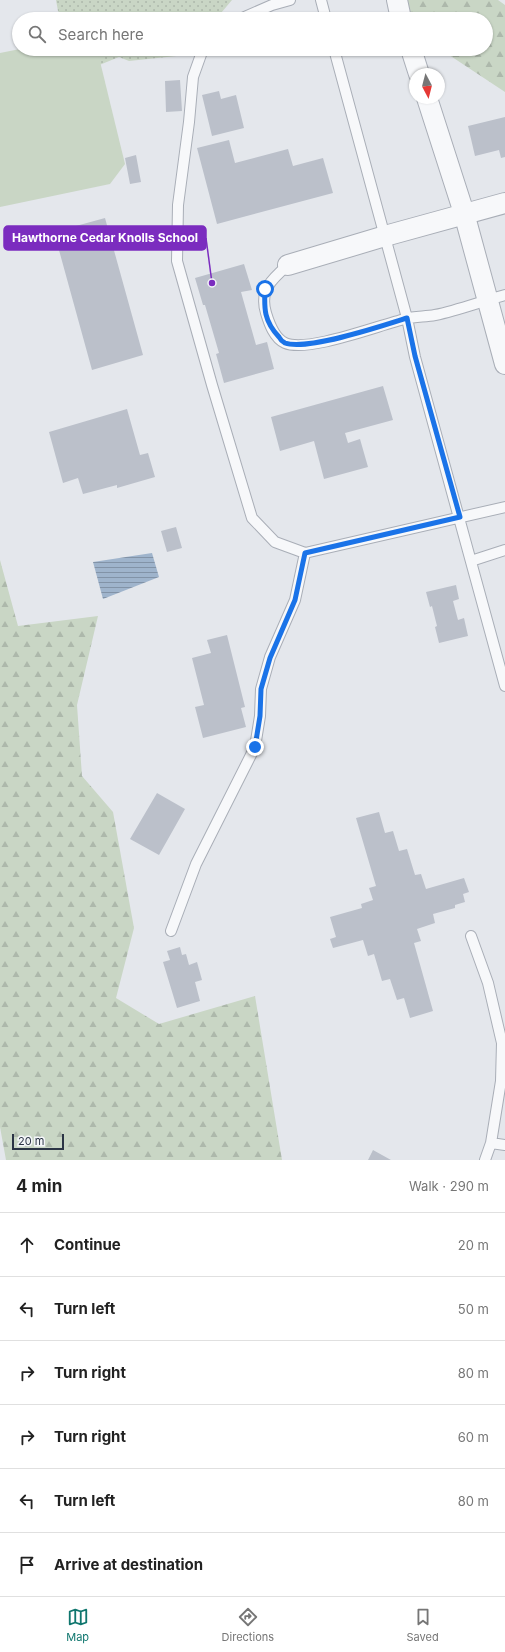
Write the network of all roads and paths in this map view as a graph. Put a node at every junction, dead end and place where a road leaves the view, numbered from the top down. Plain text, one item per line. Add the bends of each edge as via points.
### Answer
1 (290, 0) edge
2 (321, 0) edge
3 (396, 0) edge
4 (256, 12) edge
5 (324, 12) edge
6 (400, 12) edge
7 (200, 56) edge
8 (336, 56) edge
9 (413, 56) edge
10 (417, 68) edge
11 (429, 104) edge
12 (505, 203) edge
13 (464, 213) junction
14 (385, 236) junction
15 (288, 265) joint
16 (496, 297) edge
17 (407, 318) junction
18 (505, 364) edge
19 (505, 507) edge
20 (460, 517) junction
21 (505, 550) edge
22 (305, 553) junction
23 (471, 561) junction
24 (505, 686) edge
25 (171, 931) dead end
26 (471, 936) dead end
27 (491, 1143) junction
28 (505, 1145) edge
29 (485, 1160) edge

1 - 4 lane
2 - 5 lane
3 - 6 street
7 - 22 lane via 192,77 178,205 177,261 252,518 275,542
8 - 14 lane
9 - 10 street
11 - 13 street
12 - 13 street
13 - 14 street
13 - 16 street
14 - 15 street
14 - 17 lane
15 - 17 lane via 265,289 264,307 270,328 284,342 297,345 314,344
16 - 17 lane via 437,314
16 - 18 street
17 - 20 lane via 415,356
19 - 20 lane
20 - 22 lane
20 - 23 lane
21 - 23 lane
22 - 25 lane via 295,600 270,658 261,689 255,747 196,864
23 - 24 lane
26 - 27 lane via 488,983 502,1043 501,1081
27 - 28 lane
27 - 29 lane

